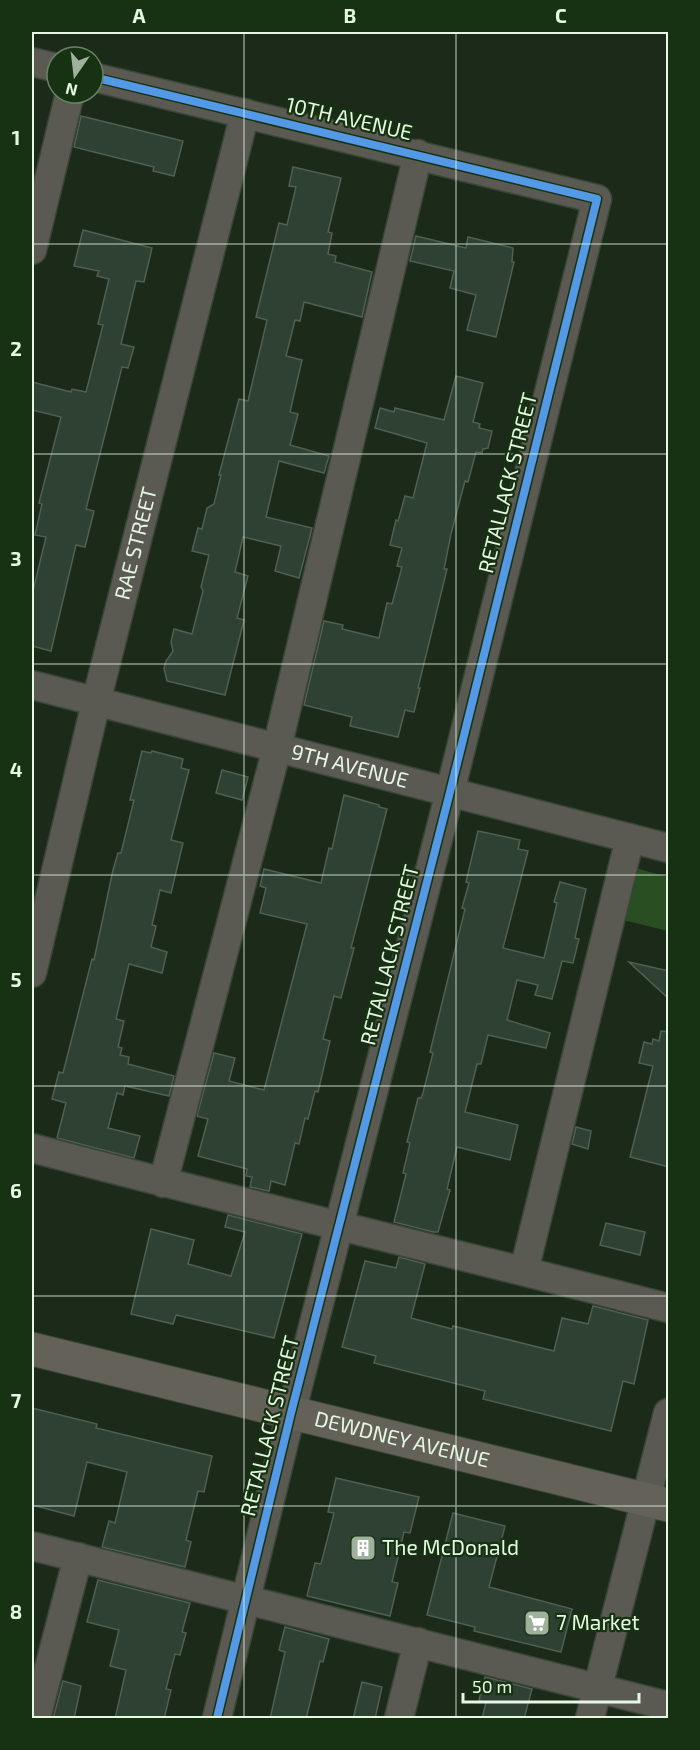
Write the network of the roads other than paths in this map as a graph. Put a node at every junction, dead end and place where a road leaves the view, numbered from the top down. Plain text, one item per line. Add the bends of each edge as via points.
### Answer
1 (105, 80) edge
2 (67, 105) edge
3 (245, 113) junction
4 (418, 154) junction
5 (597, 199) joint
6 (32, 250) edge
7 (32, 685) edge
8 (96, 702) junction
9 (277, 748) junction
10 (450, 792) junction
11 (630, 838) junction
12 (669, 848) edge
13 (32, 973) edge
14 (32, 1148) edge
15 (163, 1182) junction
16 (339, 1227) junction
17 (524, 1270) junction
18 (669, 1308) edge
19 (32, 1349) edge
20 (291, 1413) junction
21 (669, 1413) edge
22 (657, 1503) edge
23 (32, 1546) edge
24 (78, 1557) junction
25 (245, 1599) junction
26 (418, 1642) junction
27 (598, 1688) junction
28 (669, 1706) edge
29 (36, 1719) edge
30 (217, 1719) edge
31 (399, 1719) edge
32 (590, 1719) edge

1 - 3 street, 10TH AVENUE
2 - 6 street
3 - 4 street, 10TH AVENUE
3 - 8 street, RAE STREET
4 - 5 street, 10TH AVENUE
4 - 9 street
5 - 10 street, RETALLACK STREET
7 - 8 street, 9TH AVENUE
8 - 9 street, 9TH AVENUE
8 - 13 street, RAE STREET
9 - 10 street, 9TH AVENUE
9 - 15 street
10 - 11 street, 9TH AVENUE
10 - 16 street, RETALLACK STREET
11 - 12 street, 9TH AVENUE
11 - 17 street
14 - 15 street
15 - 16 street
16 - 17 street
16 - 20 street, RETALLACK STREET
17 - 18 street
19 - 20 main road, DEWDNEY AVENUE
20 - 22 main road, DEWDNEY AVENUE
20 - 25 street, RETALLACK STREET
21 - 22 street
22 - 27 street
23 - 24 street
24 - 25 street
24 - 29 street
25 - 26 street
25 - 30 street, RETALLACK STREET
26 - 27 street
26 - 31 street
27 - 28 street
27 - 32 street

